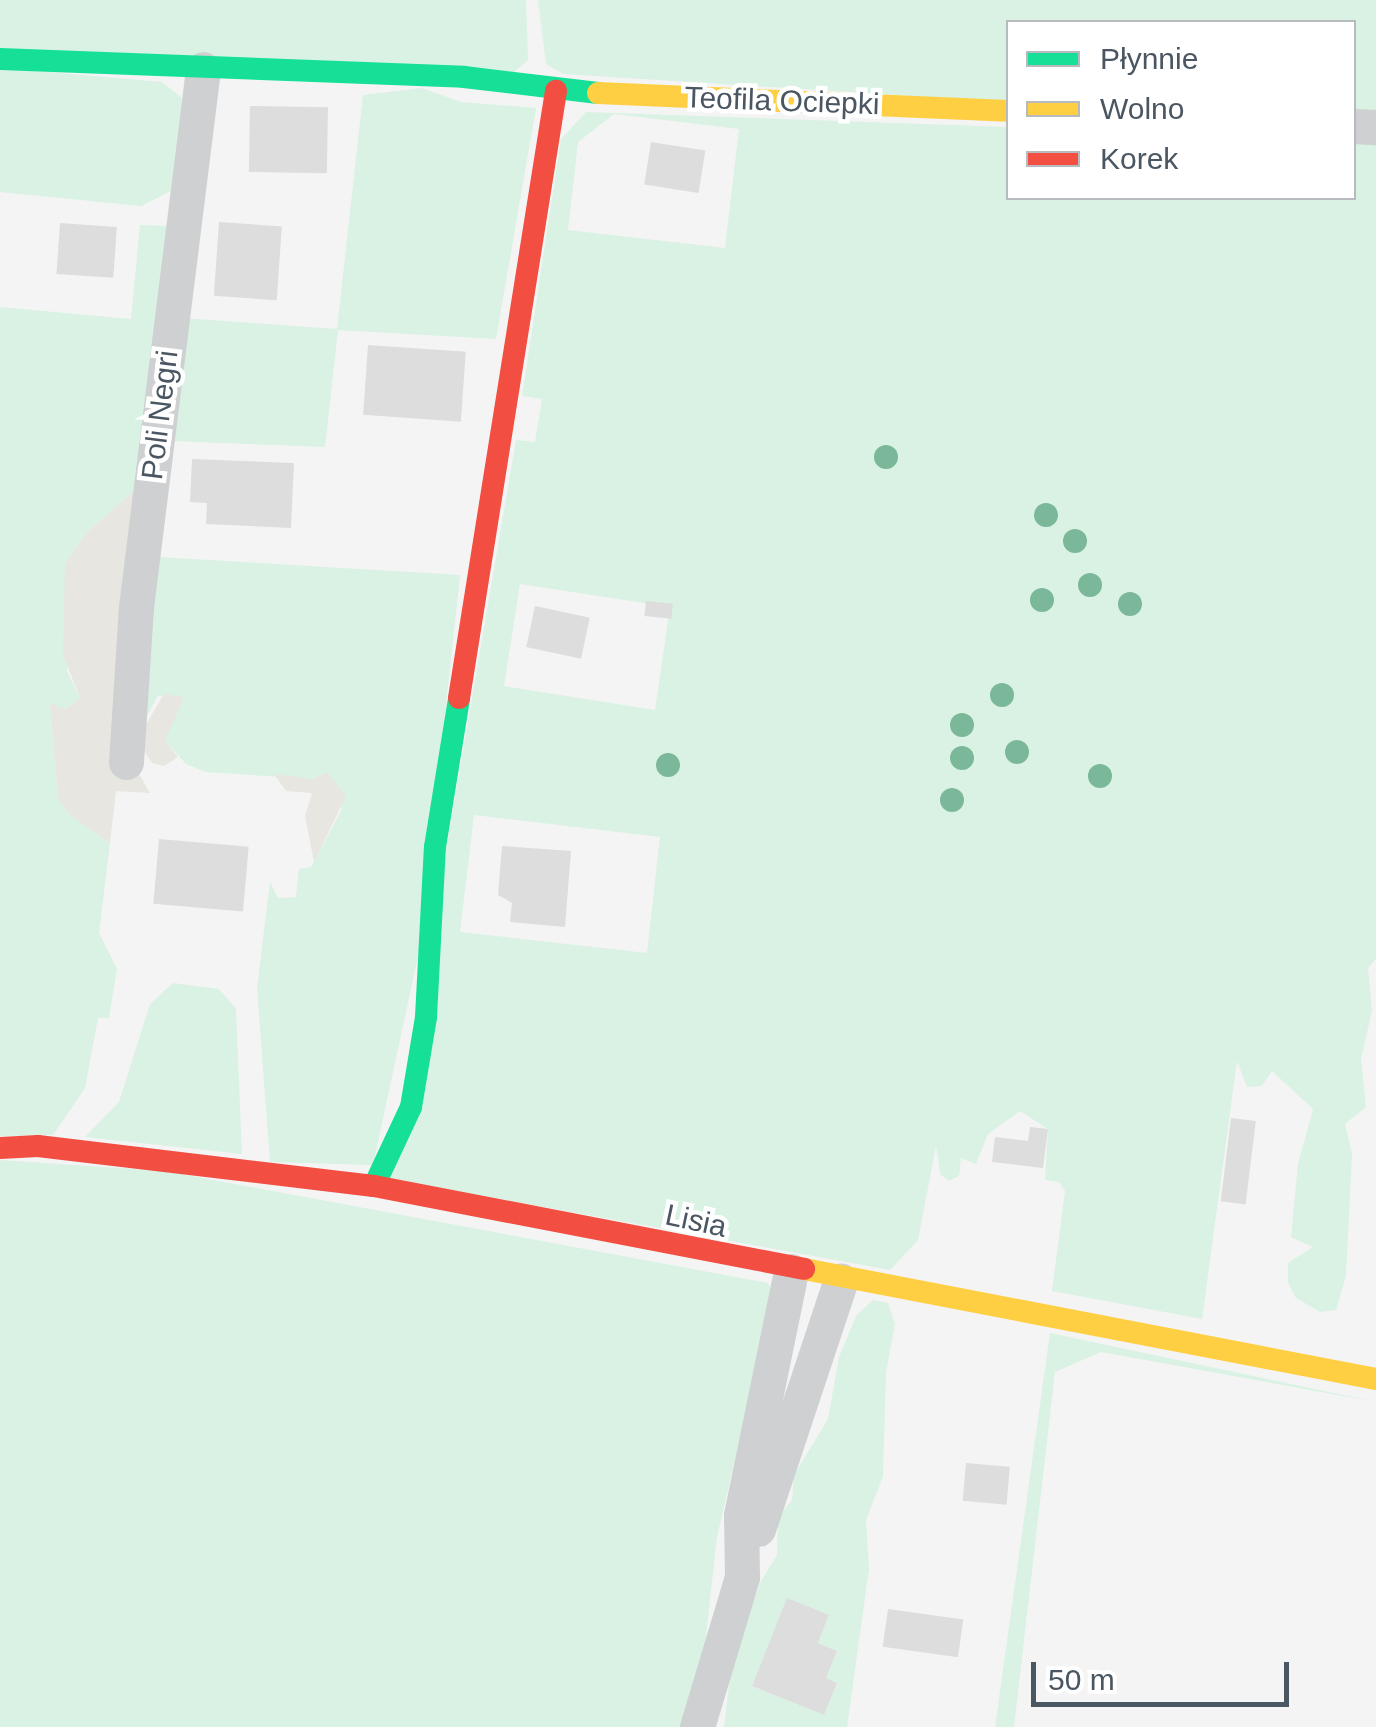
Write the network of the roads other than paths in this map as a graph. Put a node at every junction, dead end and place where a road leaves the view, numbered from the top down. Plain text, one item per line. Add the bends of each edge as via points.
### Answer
1 (0, 59) edge
2 (204, 69) junction
3 (556, 91) junction
4 (1006, 110) edge
5 (126, 762) dead end
6 (0, 1148) edge
7 (374, 1186) junction
8 (791, 1271) junction
9 (842, 1280) junction
10 (1376, 1379) edge
11 (742, 1577) junction
12 (697, 1727) edge

1 - 2 street, Teofila Ociepki
2 - 3 street, Teofila Ociepki via 464,77
2 - 5 street, Poli Negri via 136,607
3 - 4 street, Teofila Ociepki
3 - 7 street via 435,847 426,1018 410,1107
6 - 7 street, Lisia via 38,1146
7 - 8 street, Lisia
8 - 9 street, Lisia
8 - 11 street via 741,1515
9 - 10 street, Lisia
9 - 11 street
11 - 12 street

